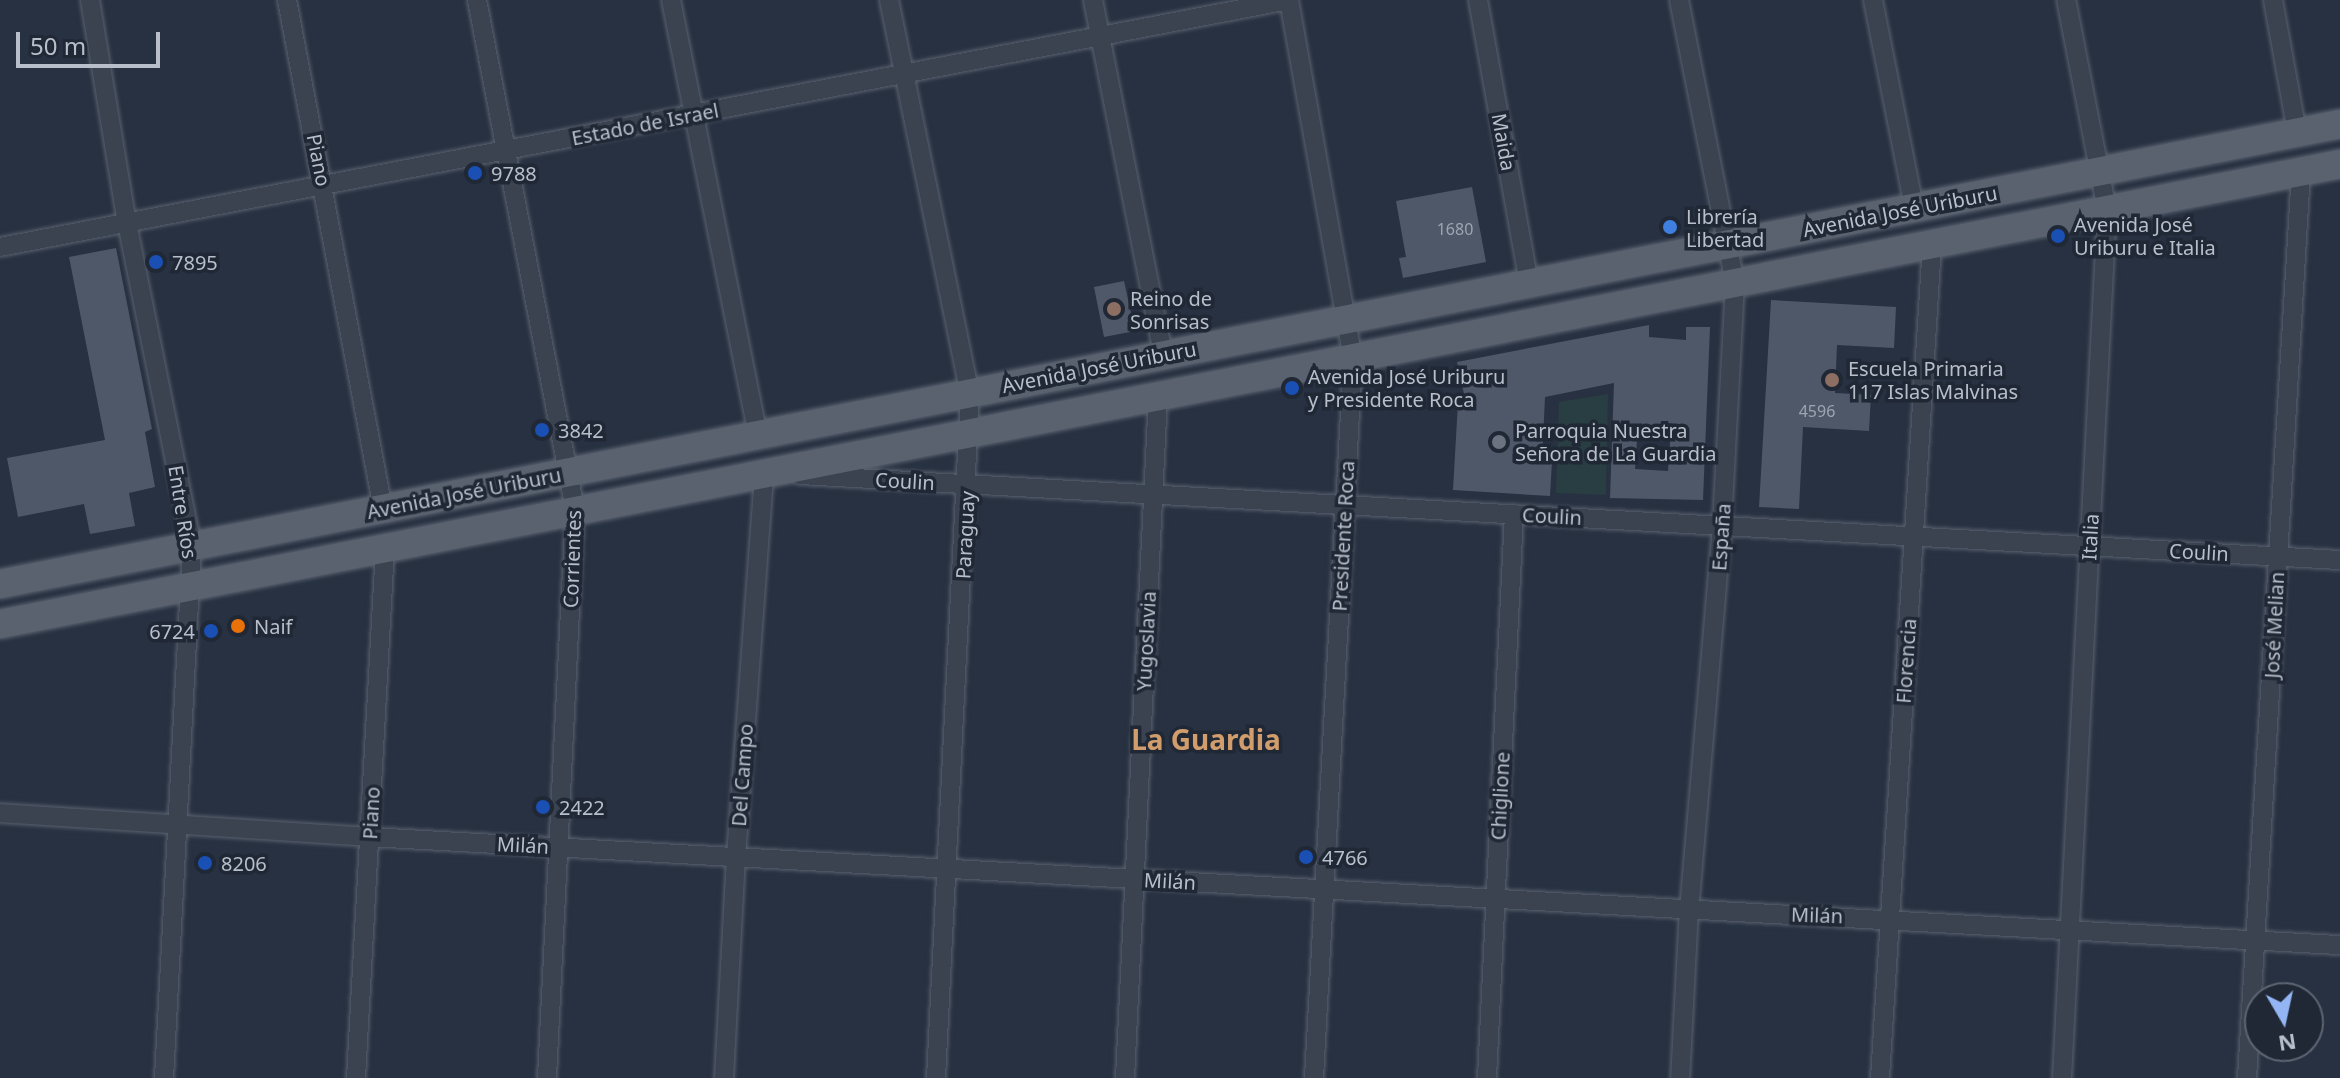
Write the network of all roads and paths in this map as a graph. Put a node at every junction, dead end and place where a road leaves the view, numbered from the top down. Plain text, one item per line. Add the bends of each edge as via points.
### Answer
1 (90, 0) edge
2 (287, 0) edge
3 (477, 0) edge
4 (671, 0) edge
5 (889, 0) edge
6 (1093, 0) edge
7 (1289, 0) edge
8 (1478, 0) edge
9 (1679, 0) edge
10 (1873, 0) edge
11 (2066, 0) edge
12 (2273, 0) edge
13 (1100, 36) junction
14 (903, 74) junction
15 (692, 115) junction
16 (2340, 124) edge
17 (2297, 132) junction
18 (506, 151) junction
19 (2340, 164) edge
20 (2099, 171) junction
21 (2301, 172) junction
22 (324, 187) junction
23 (1914, 208) junction
24 (2107, 210) junction
25 (127, 223) junction
26 (1932, 245) junction
27 (1728, 246) junction
28 (0, 247) edge
29 (1529, 283) junction
30 (1735, 284) junction
31 (1345, 320) junction
32 (1163, 354) junction
33 (1353, 358) junction
34 (970, 393) junction
35 (1158, 396) junction
36 (970, 433) junction
37 (758, 435) junction
38 (568, 472) junction
39 (764, 473) junction
40 (967, 484) junction
41 (1153, 494) junction
42 (1345, 505) junction
43 (383, 509) junction
44 (575, 509) junction
45 (1514, 514) junction
46 (1722, 526) junction
47 (1914, 536) junction
48 (192, 546) junction
49 (2089, 546) junction
50 (385, 547) junction
51 (2278, 556) junction
52 (2340, 560) edge
53 (1, 580) edge
54 (189, 586) junction
55 (0, 624) edge
56 (0, 813) edge
57 (177, 825) junction
58 (369, 837) junction
59 (559, 847) junction
60 (736, 857) junction
61 (947, 869) junction
62 (1134, 879) junction
63 (1324, 889) junction
64 (1495, 899) junction
65 (1689, 909) junction
66 (1890, 918) junction
67 (2070, 930) junction
68 (2255, 940) junction
69 (2340, 945) edge
70 (164, 1078) edge
71 (356, 1078) edge
72 (547, 1078) edge
73 (724, 1078) edge
74 (936, 1078) edge
75 (1125, 1078) edge
76 (1314, 1078) edge
77 (1487, 1078) edge
78 (1680, 1078) edge
79 (1880, 1078) edge
80 (2062, 1078) edge
81 (2247, 1078) edge

1 - 25 street, Entre Ríos
2 - 22 street, Piano
3 - 18 street, Corrientes
4 - 15 street
5 - 14 street, Paraguay
6 - 13 street
7 - 13 street, Estado de Israel
7 - 31 street, Presidente Roca
8 - 29 street, Maida
9 - 27 street, España
10 - 23 street
11 - 20 street, Italia
12 - 17 street
13 - 14 street, Estado de Israel
13 - 32 street
14 - 15 street, Estado de Israel
14 - 34 street, Paraguay
15 - 18 street, Estado de Israel
15 - 37 street
16 - 17 main road, Avenida José Uriburu
17 - 20 main road, Avenida José Uriburu
18 - 22 street, Estado de Israel
18 - 38 street, Corrientes
19 - 21 main road, Avenida José Uriburu
20 - 23 main road, Avenida José Uriburu
20 - 24 street, Italia
21 - 24 main road, Avenida José Uriburu
21 - 51 street, José Melian
22 - 25 street, Estado de Israel
22 - 43 street, Piano
23 - 27 main road, Avenida José Uriburu
24 - 26 main road, Avenida José Uriburu
24 - 49 street, Italia
25 - 28 street, Estado de Israel
25 - 48 street, Entre Ríos
26 - 30 main road, Avenida José Uriburu
26 - 47 street, Florencia
27 - 29 main road, Avenida José Uriburu
27 - 30 street, España
29 - 31 main road, Avenida José Uriburu
30 - 33 main road, Avenida José Uriburu
30 - 46 street, España
31 - 32 main road, Avenida José Uriburu
31 - 33 street, Presidente Roca
32 - 34 main road, Avenida José Uriburu
33 - 35 main road, Avenida José Uriburu
33 - 42 street, Presidente Roca
34 - 36 street, Paraguay
34 - 37 main road, Avenida José Uriburu
35 - 36 main road, Avenida José Uriburu
35 - 41 street, Yugoslavia
36 - 39 main road, Avenida José Uriburu
36 - 40 street, Paraguay
37 - 38 main road, Avenida José Uriburu
38 - 43 main road, Avenida José Uriburu
38 - 44 street, Corrientes
39 - 40 street, Coulin
39 - 44 main road, Avenida José Uriburu
39 - 60 street, Del Campo
40 - 41 street, Coulin
40 - 61 street, Paraguay
41 - 42 street, Coulin
41 - 62 street, Yugoslavia
42 - 45 street, Coulin
42 - 63 street, Presidente Roca
43 - 48 main road, Avenida José Uriburu
44 - 50 main road, Avenida José Uriburu
44 - 59 street, Corrientes
45 - 46 street, Coulin
45 - 64 street, Chiglione
46 - 47 street, Coulin
46 - 65 street, España
47 - 49 street, Coulin
47 - 66 street, Florencia
48 - 53 main road, Avenida José Uriburu
48 - 54 street, Entre Ríos
49 - 51 street, Coulin
49 - 67 street, Italia
50 - 54 main road, Avenida José Uriburu
50 - 58 street, Piano
51 - 52 street, Coulin
51 - 68 street, José Melian
54 - 55 main road, Avenida José Uriburu
54 - 57 street, Entre Ríos
56 - 57 street, Milán
57 - 58 street, Milán
57 - 70 street, Entre Ríos
58 - 59 street, Milán
58 - 71 street, Piano
59 - 60 street, Milán
59 - 72 street, Corrientes
60 - 61 street, Milán
60 - 73 street, Del Campo
61 - 62 street, Milán
61 - 74 street, Paraguay
62 - 63 street, Milán
62 - 75 street, Yugoslavia
63 - 64 street, Milán
63 - 76 street, Presidente Roca
64 - 65 street, Milán
64 - 77 street, Chiglione
65 - 66 street, Milán
65 - 78 street, España
66 - 67 street, Milán
66 - 79 street, Florencia
67 - 68 street, Milán
67 - 80 street, Italia
68 - 69 street, Milán
68 - 81 street, José Melian

